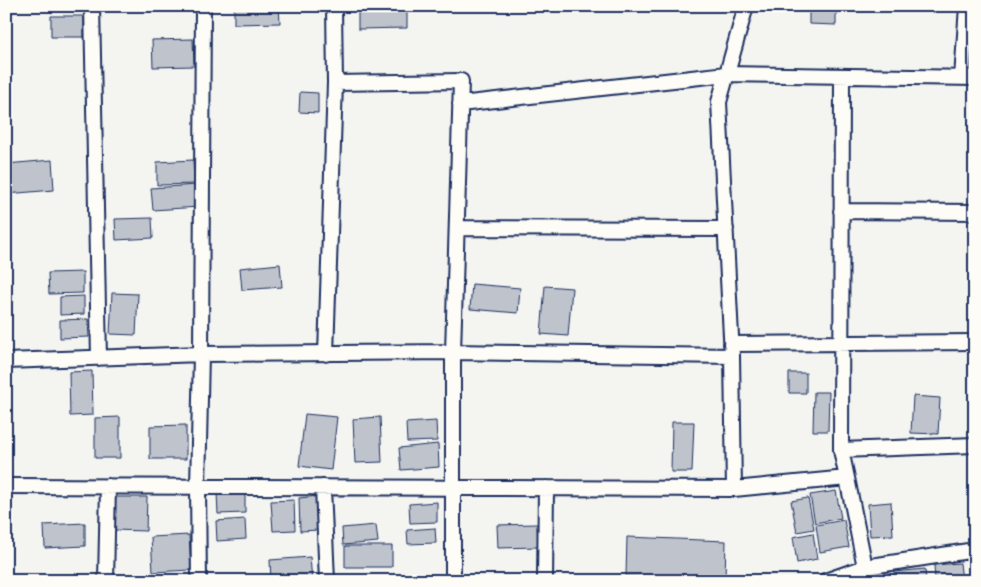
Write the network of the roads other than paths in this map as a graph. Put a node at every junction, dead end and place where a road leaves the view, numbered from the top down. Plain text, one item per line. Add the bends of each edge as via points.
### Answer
1 (92, 6) edge
2 (203, 6) edge
3 (334, 6) edge
4 (746, 6) edge
5 (967, 6) edge
6 (727, 74) junction
7 (842, 76) junction
8 (968, 78) edge
9 (335, 83) junction
10 (460, 104) junction
11 (841, 211) junction
12 (975, 212) edge
13 (456, 228) junction
14 (726, 229) junction
15 (975, 342) edge
16 (841, 343) junction
17 (731, 350) junction
18 (453, 352) junction
19 (201, 354) junction
20 (326, 354) junction
21 (99, 358) junction
22 (6, 362) edge
23 (975, 445) edge
24 (841, 450) junction
25 (846, 478) junction
26 (6, 486) edge
27 (108, 486) junction
28 (198, 487) junction
29 (323, 487) junction
30 (452, 488) junction
31 (546, 488) junction
32 (734, 489) junction
33 (975, 550) edge
34 (865, 567) junction
35 (106, 581) edge
36 (199, 581) edge
37 (327, 581) edge
38 (453, 581) edge
39 (544, 581) edge
40 (825, 581) edge
41 (872, 581) edge

1 - 21 street
2 - 19 street
3 - 9 street
4 - 6 street
5 - 8 street
6 - 7 street
6 - 10 street
6 - 14 street via 720,102
7 - 8 street
7 - 11 street
9 - 10 street via 461,81
9 - 20 street
10 - 13 street
11 - 12 street
11 - 16 street
13 - 14 street
13 - 18 street
14 - 17 street
15 - 16 street
16 - 17 street
16 - 24 street
17 - 18 street
17 - 32 street
18 - 20 street
18 - 30 street
19 - 20 street
19 - 21 street
19 - 28 street
21 - 22 street
23 - 24 street
24 - 25 street
25 - 32 street
25 - 34 street
26 - 27 street
27 - 28 street
27 - 35 street
28 - 29 street
28 - 36 street
29 - 30 street
29 - 37 street
30 - 31 street
30 - 38 street
31 - 32 street
31 - 39 street
33 - 34 street
34 - 40 street
34 - 41 street

